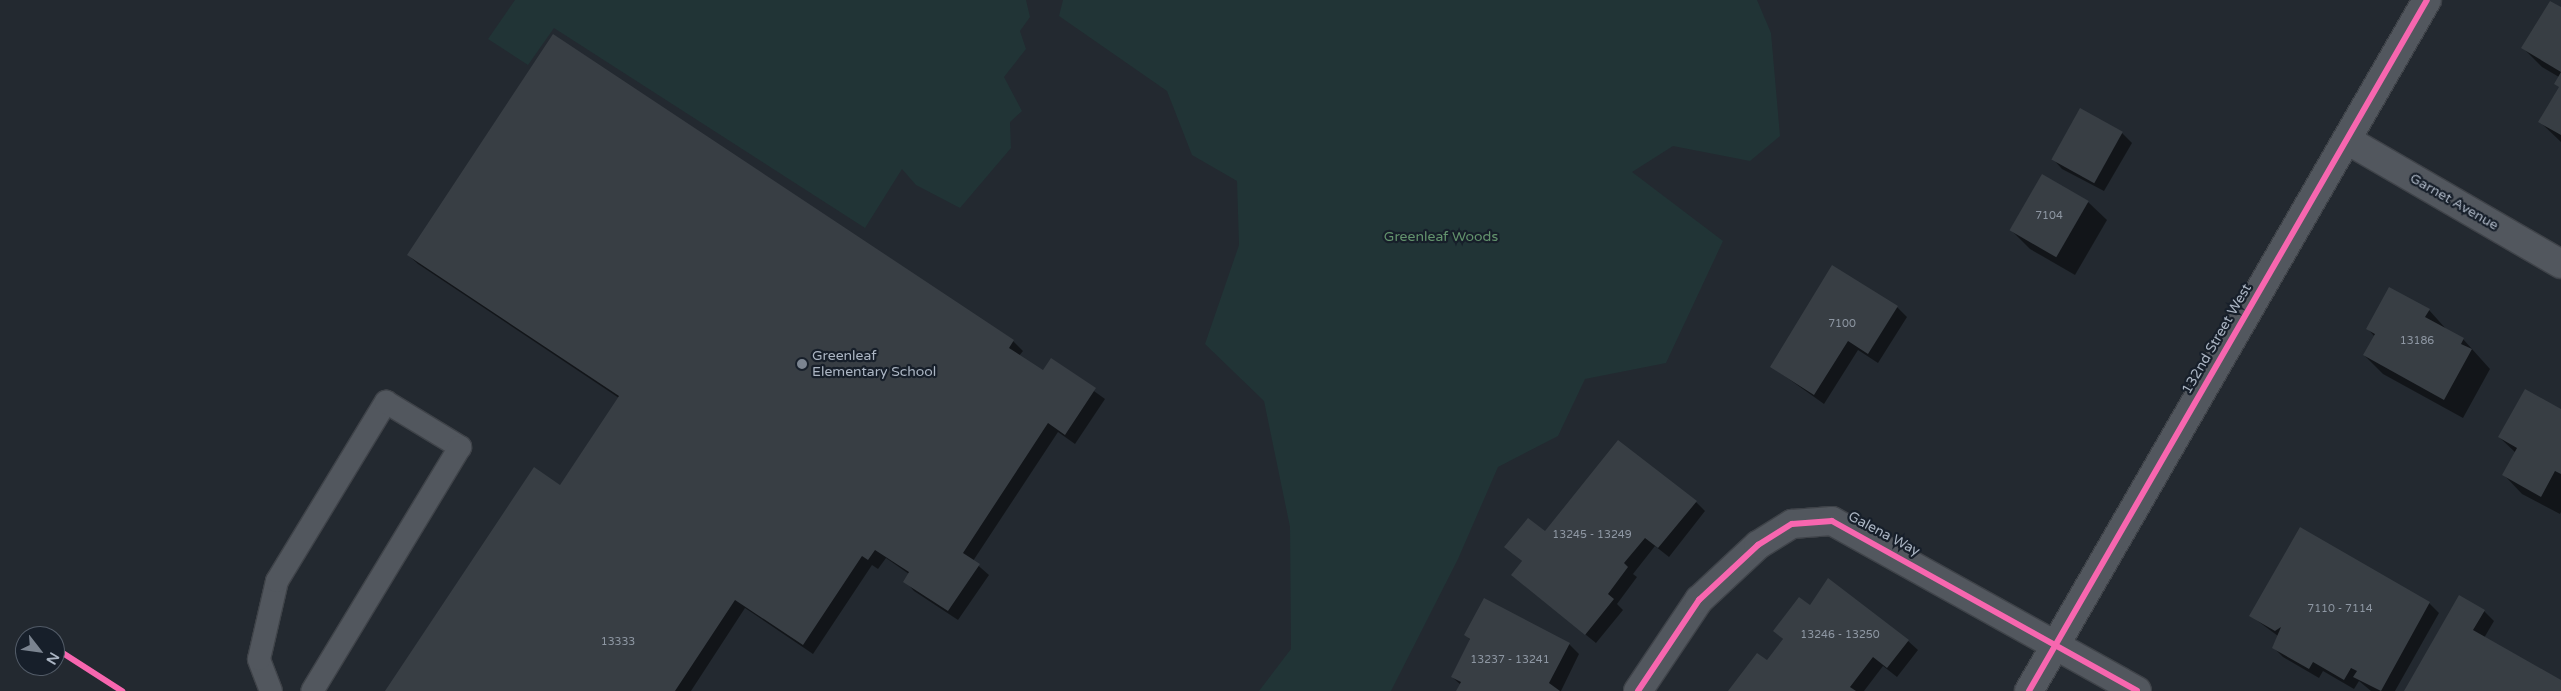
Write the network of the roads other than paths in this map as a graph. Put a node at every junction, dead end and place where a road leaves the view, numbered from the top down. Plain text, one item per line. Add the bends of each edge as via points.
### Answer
1 (2427, 0) edge
2 (2347, 140) junction
3 (2561, 264) edge
4 (2055, 645) junction
5 (271, 691) edge
6 (312, 691) edge
7 (1638, 691) edge
8 (2029, 691) edge
9 (2137, 691) edge

1 - 2 street, 132nd Street West
2 - 3 street, Garnet Avenue
2 - 4 street, 132nd Street West
4 - 7 street, Galena Way via 1832,520 1792,524 1758,545 1699,600
4 - 8 street, 132nd Street West
4 - 9 street
5 - 6 lane via 259,659 277,581 386,402 460,447

